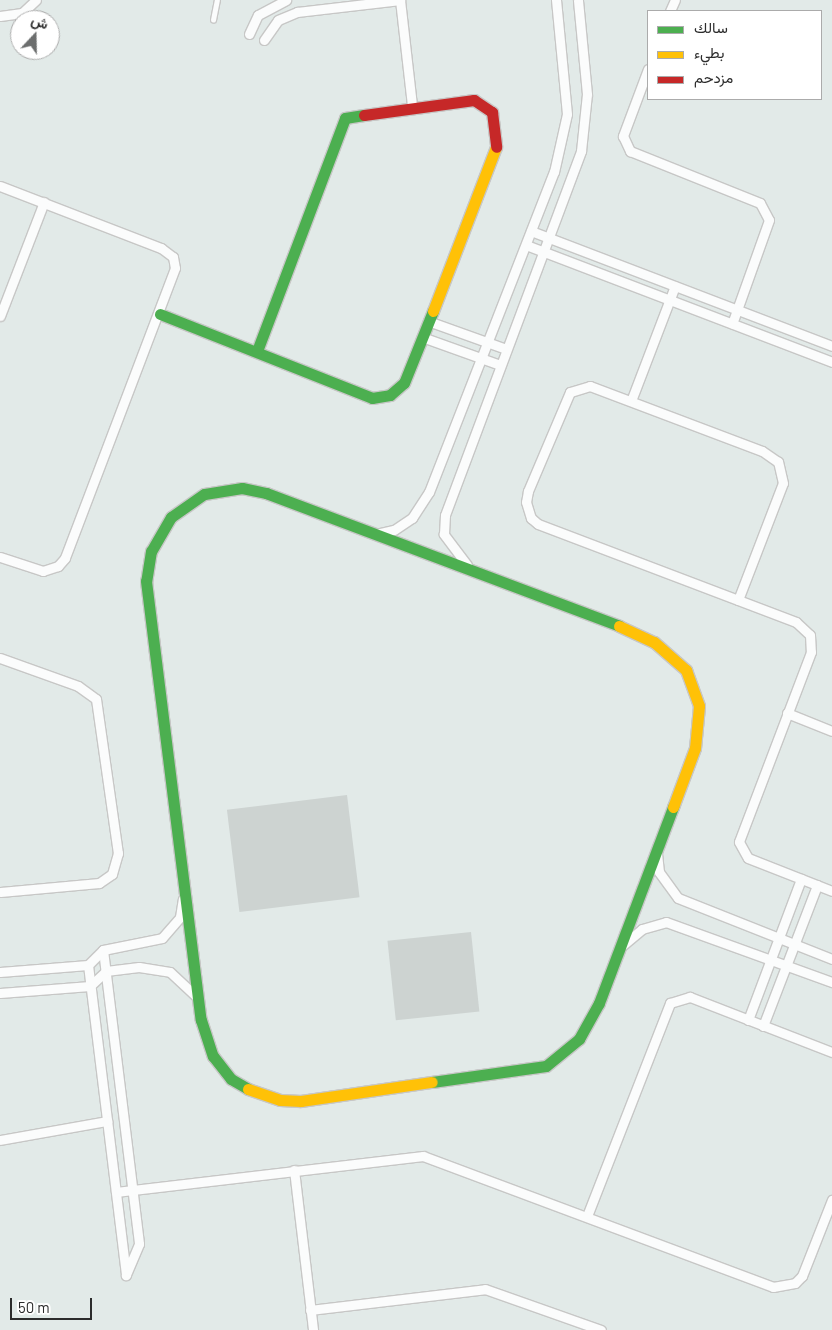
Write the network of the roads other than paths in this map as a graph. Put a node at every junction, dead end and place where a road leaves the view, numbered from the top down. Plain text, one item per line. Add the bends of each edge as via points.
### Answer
1 (36, 0) edge
2 (217, 0) edge
3 (286, 0) edge
4 (400, 0) edge
5 (556, 0) edge
6 (578, 0) edge
7 (351, 3) edge
8 (0, 16) edge
9 (213, 20) dead end
10 (249, 34) dead end
11 (264, 40) dead end
12 (647, 72) edge
13 (412, 106) junction
14 (0, 186) edge
15 (44, 202) junction
16 (531, 231) junction
17 (551, 238) junction
18 (526, 245) junction
19 (545, 252) junction
20 (675, 286) junction
21 (670, 300) junction
22 (737, 310) junction
23 (160, 314) junction
24 (0, 316) edge
25 (428, 321) junction
26 (732, 324) junction
27 (422, 337) junction
28 (487, 342) junction
29 (832, 346) edge
30 (506, 349) junction
31 (256, 351) junction
32 (481, 358) junction
33 (832, 362) edge
34 (500, 364) junction
35 (631, 401) junction
36 (375, 534) junction
37 (0, 557) edge
38 (481, 575) junction
39 (738, 600) junction
40 (0, 658) edge
41 (787, 713) junction
42 (832, 731) edge
43 (657, 850) junction
44 (801, 879) junction
45 (817, 885) junction
46 (184, 889) junction
47 (832, 891) edge
48 (0, 892) edge
49 (778, 939) junction
50 (794, 945) junction
51 (620, 949) junction
52 (103, 950) junction
53 (771, 959) junction
54 (832, 959) edge
55 (88, 965) junction
56 (786, 965) junction
57 (106, 971) junction
58 (0, 972) edge
59 (832, 982) edge
60 (90, 986) junction
61 (0, 992) edge
62 (198, 999) junction
63 (748, 1020) junction
64 (763, 1026) junction
65 (832, 1052) edge
66 (107, 1121) junction
67 (0, 1140) edge
68 (294, 1170) junction
69 (133, 1190) junction
70 (116, 1192) junction
71 (832, 1200) edge
72 (587, 1216) junction
73 (310, 1310) junction
74 (313, 1330) edge
75 (601, 1330) edge

1 - 8 street via 22,13
2 - 9 lane
3 - 10 street via 258,15
4 - 7 street
4 - 13 street
5 - 16 street via 567,114 564,140
6 - 17 street via 588,116 581,151
7 - 11 street via 284,17
12 - 22 street via 623,136 630,151 760,203 769,220
13 - 25 street via 474,100 492,112 497,139
13 - 31 street via 346,118
14 - 15 street
15 - 23 street via 161,248 173,257 174,279
15 - 24 street
16 - 17 street
16 - 18 street
17 - 19 street
17 - 20 street
18 - 19 street
18 - 28 street
19 - 21 street
19 - 30 street
20 - 21 street
20 - 22 street
21 - 26 street
21 - 35 street
22 - 26 street
22 - 29 street
23 - 31 street
23 - 37 street via 65,558 58,566 43,571
25 - 27 street
25 - 28 street
26 - 33 street
27 - 31 street via 404,383 381,398
27 - 32 street
28 - 30 street
28 - 32 street
30 - 34 street
32 - 34 street
32 - 36 street via 420,508 402,526
34 - 38 street via 444,524 450,548
35 - 39 street via 762,451 783,471 783,484
35 - 39 street via 590,386 570,392 528,491 526,502 531,518
36 - 38 street
36 - 46 street via 242,488 224,488 186,503 160,532 146,581
38 - 43 street via 632,631 654,642 686,670 699,706 698,732
39 - 41 street via 796,622 810,635 811,652
40 - 48 street via 78,686 96,699 118,853 112,874 99,883
41 - 42 street
41 - 44 street via 739,842 748,858
43 - 49 street via 659,872 678,898
43 - 51 street
44 - 45 street
44 - 49 street
45 - 47 street
45 - 50 street
46 - 52 street via 180,917 162,938
46 - 62 street
49 - 50 street
49 - 53 street
50 - 54 street
50 - 56 street
51 - 53 street via 642,929 666,922
51 - 62 street via 589,1025 570,1050 546,1066 301,1101 264,1097 231,1079 210,1047
52 - 55 street
52 - 57 street
53 - 56 street
53 - 63 street
55 - 58 street
55 - 60 street
56 - 59 street
56 - 64 street
57 - 60 street
57 - 62 street via 139,967 170,972 184,981
57 - 69 street
60 - 61 street
60 - 66 street
63 - 64 street
63 - 72 street via 690,997 670,1003
64 - 65 street
66 - 67 street
66 - 70 street
68 - 69 street
68 - 72 street via 423,1156
68 - 73 street
69 - 70 street
69 - 70 street via 139,1244 126,1275
71 - 72 street via 802,1276 785,1286 774,1287
73 - 74 street
73 - 75 street via 485,1289

